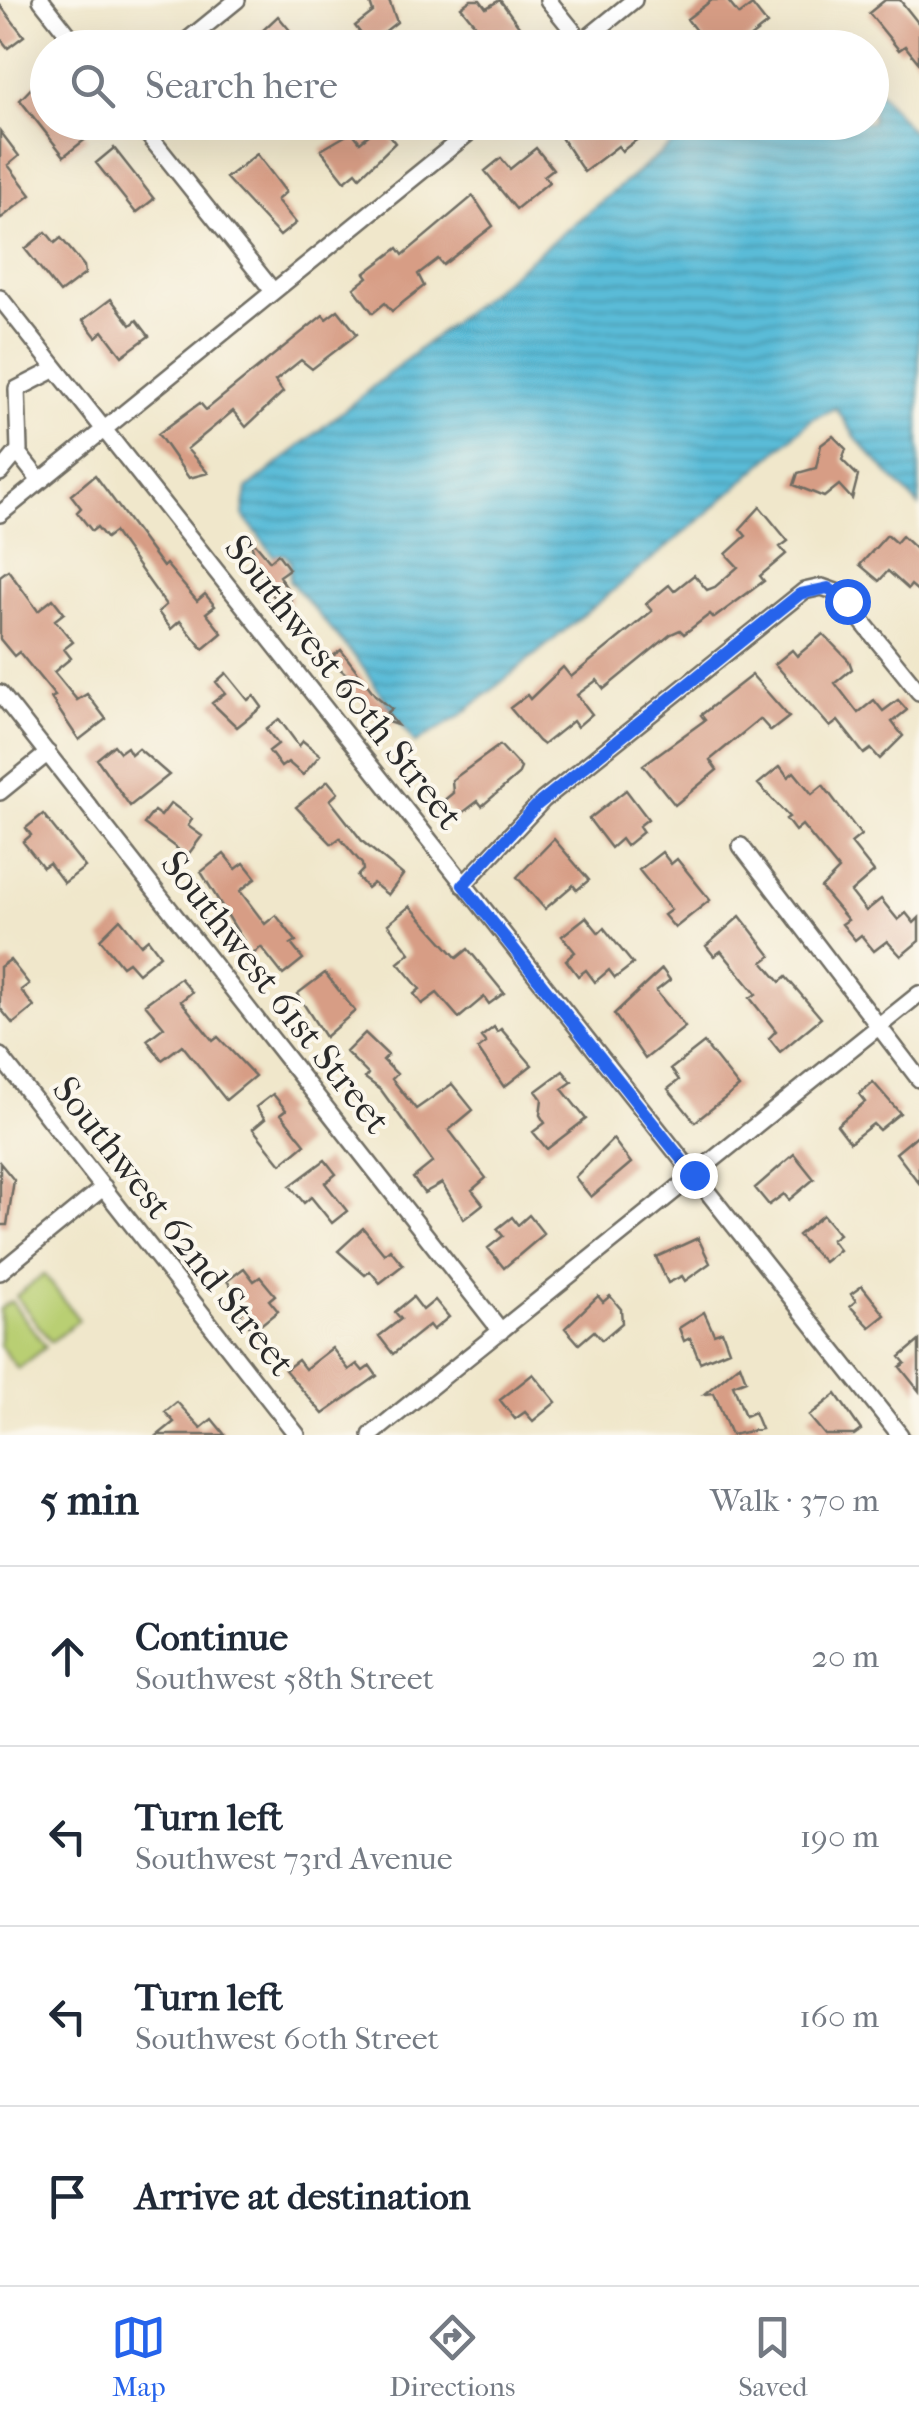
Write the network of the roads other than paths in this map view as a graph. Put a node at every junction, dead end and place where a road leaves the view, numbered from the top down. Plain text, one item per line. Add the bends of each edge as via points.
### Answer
1 (41, 0) edge
2 (237, 0) edge
3 (548, 0) edge
4 (634, 0) edge
5 (64, 30) edge
6 (200, 30) edge
7 (568, 30) edge
8 (597, 30) edge
9 (152, 140) edge
10 (460, 140) edge
11 (273, 291) junction
12 (0, 298) edge
13 (56, 369) junction
14 (102, 428) junction
15 (18, 453) junction
16 (0, 473) edge
17 (40, 481) junction
18 (0, 514) edge
19 (919, 692) edge
20 (0, 693) edge
21 (48, 753) junction
22 (0, 792) edge
23 (741, 846) dead end
24 (463, 885) junction
25 (919, 994) edge
26 (879, 1026) junction
27 (0, 1056) edge
28 (919, 1079) edge
29 (694, 1175) junction
30 (104, 1187) junction
31 (0, 1272) edge
32 (500, 1331) junction
33 (297, 1435) edge
34 (371, 1435) edge
35 (900, 1435) edge

1 - 5 street
2 - 6 street
3 - 7 street
4 - 8 street
9 - 11 street
10 - 11 street
11 - 14 street
12 - 13 street, Southwest 60th Street
13 - 14 street, Southwest 60th Street
13 - 15 street via 17,389
14 - 17 street
14 - 24 street, Southwest 60th Street
15 - 16 street
15 - 17 street
17 - 18 street
19 - 24 street via 843,597 822,587 800,594 544,800
20 - 21 street, Southwest 61st Street
21 - 22 street
21 - 32 street, Southwest 61st Street
23 - 26 street
24 - 29 street, Southwest 60th Street
25 - 26 street
26 - 28 street
26 - 29 street
27 - 30 street, Southwest 62nd Street
29 - 32 street
29 - 35 street, Southwest 60th Street
30 - 31 street
30 - 33 street, Southwest 62nd Street
32 - 34 street

